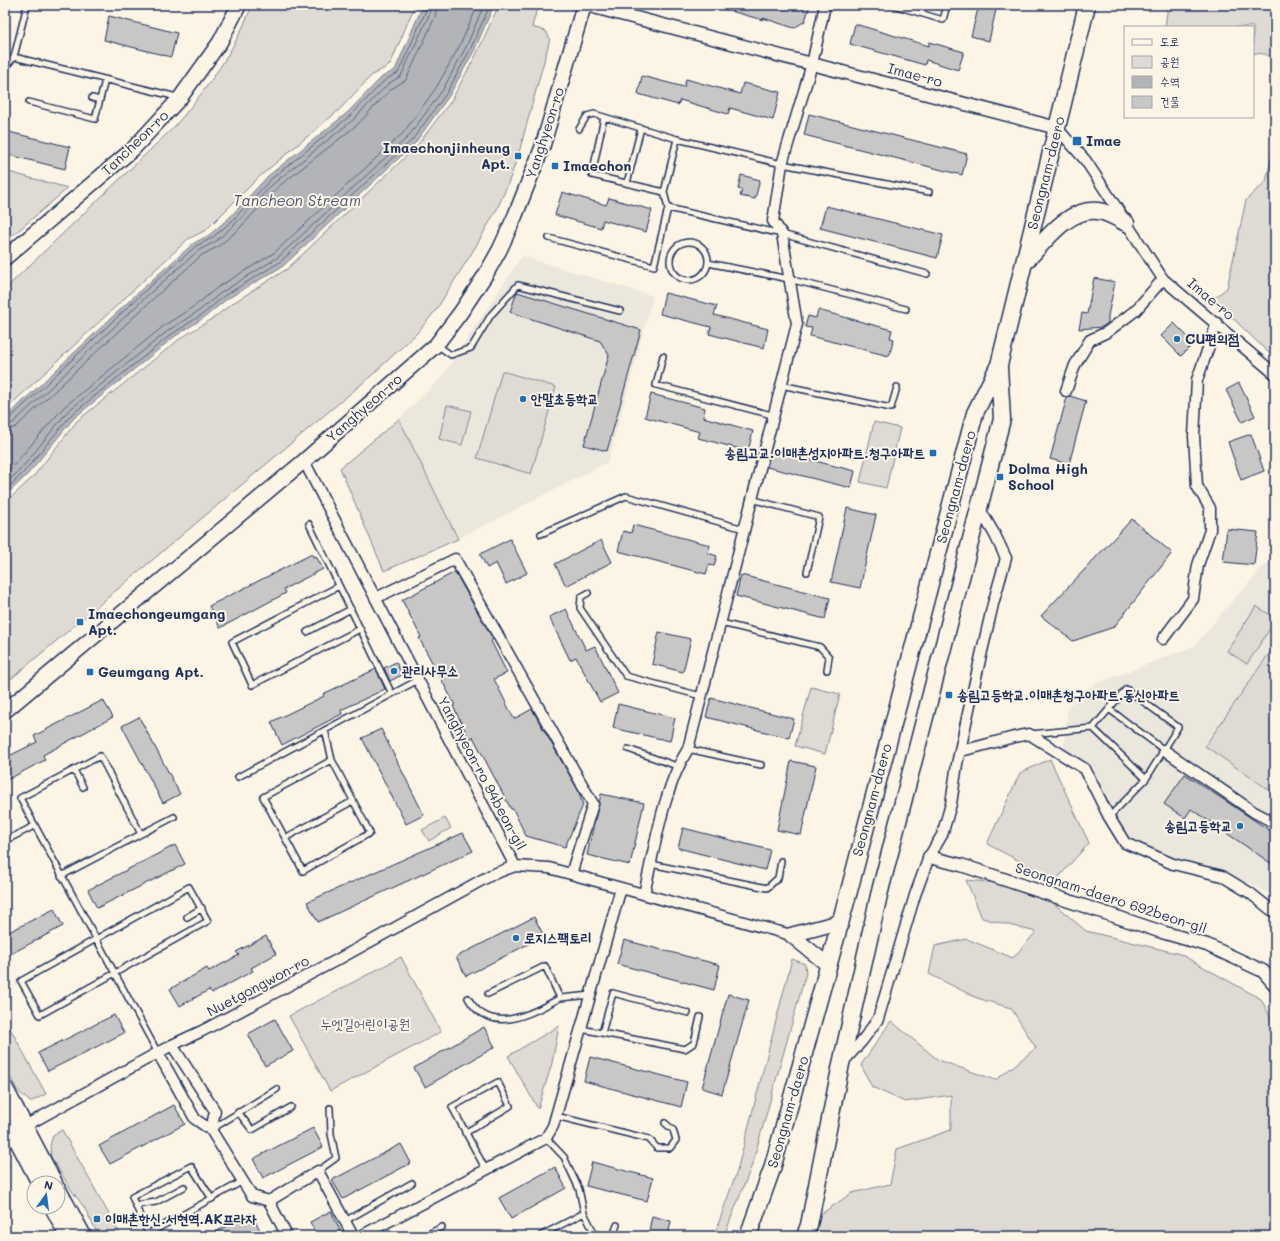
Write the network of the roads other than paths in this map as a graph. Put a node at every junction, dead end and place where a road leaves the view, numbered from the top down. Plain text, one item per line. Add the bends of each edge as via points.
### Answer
1 (27, 5) edge
2 (239, 5) edge
3 (585, 5) edge
4 (825, 5) edge
5 (893, 5) edge
6 (947, 5) edge
7 (1086, 5) edge
8 (14, 57) junction
9 (812, 64) junction
10 (5, 68) edge
11 (105, 80) junction
12 (92, 98) dead end
13 (180, 98) junction
14 (100, 100) junction
15 (29, 102) dead end
16 (604, 117) junction
17 (641, 128) junction
18 (1057, 128) junction
19 (579, 129) dead end
20 (677, 139) junction
21 (782, 164) junction
22 (627, 183) junction
23 (664, 192) junction
24 (928, 192) dead end
25 (668, 208) junction
26 (1126, 223) junction
27 (782, 234) junction
28 (549, 238) dead end
29 (5, 258) edge
30 (708, 263) junction
31 (1024, 263) junction
32 (927, 274) dead end
33 (789, 279) junction
34 (1163, 279) junction
35 (906, 309) dead end
36 (620, 311) dead end
37 (1217, 323) junction
38 (436, 345) junction
39 (663, 356) dead end
40 (999, 365) junction
41 (1275, 374) edge
42 (780, 384) junction
43 (897, 387) dead end
44 (1066, 391) dead end
45 (772, 415) junction
46 (304, 460) junction
47 (752, 499) junction
48 (978, 506) junction
49 (309, 524) dead end
50 (744, 529) junction
51 (541, 534) dead end
52 (807, 572) dead end
53 (339, 586) junction
54 (588, 593) dead end
55 (376, 598) junction
56 (351, 610) junction
57 (721, 623) junction
58 (360, 629) junction
59 (307, 632) dead end
60 (1163, 639) dead end
61 (827, 670) dead end
62 (418, 680) junction
63 (392, 694) junction
64 (701, 696) junction
65 (1109, 709) junction
66 (5, 711) edge
67 (1093, 728) junction
68 (325, 730) junction
69 (1029, 734) junction
70 (628, 749) dead end
71 (688, 749) junction
72 (1164, 750) junction
73 (960, 751) junction
74 (332, 760) junction
75 (761, 765) dead end
76 (677, 766) junction
77 (74, 770) junction
78 (238, 777) dead end
79 (1146, 779) junction
80 (83, 787) dead end
81 (353, 801) junction
82 (174, 817) dead end
83 (1109, 817) junction
84 (1275, 823) edge
85 (34, 826) junction
86 (141, 834) junction
87 (285, 838) junction
88 (5, 841) edge
89 (929, 857) junction
90 (781, 860) dead end
91 (651, 864) junction
92 (515, 866) junction
93 (571, 874) junction
94 (61, 876) junction
95 (621, 888) junction
96 (644, 894) junction
97 (202, 908) junction
98 (1275, 912) edge
99 (187, 916) dead end
100 (840, 922) junction
101 (791, 935) junction
102 (96, 940) junction
103 (828, 965) junction
104 (115, 974) junction
105 (1275, 985) edge
106 (488, 994) dead end
107 (591, 995) junction
108 (468, 998) dead end
109 (560, 998) junction
110 (688, 1013) dead end
111 (700, 1017) dead end
112 (581, 1029) junction
113 (602, 1033) junction
114 (172, 1045) junction
115 (158, 1053) junction
116 (841, 1064) junction
117 (5, 1089) edge
118 (277, 1089) dead end
119 (291, 1107) dead end
120 (330, 1108) dead end
121 (238, 1112) junction
122 (5, 1116) edge
123 (556, 1116) junction
124 (665, 1123) dead end
125 (211, 1130) junction
126 (15, 1132) edge
127 (466, 1133) junction
128 (546, 1138) junction
129 (486, 1170) junction
130 (318, 1171) junction
131 (36, 1175) edge
132 (48, 1175) edge
133 (243, 1181) junction
134 (412, 1183) dead end
135 (184, 1187) dead end
136 (212, 1199) junction
137 (269, 1201) junction
138 (66, 1205) edge
139 (136, 1205) junction
140 (584, 1212) junction
141 (57, 1215) edge
142 (345, 1221) junction
143 (617, 1225) dead end
144 (442, 1227) dead end
145 (68, 1236) edge
146 (83, 1236) edge
147 (287, 1236) edge
148 (353, 1236) edge
149 (361, 1236) edge
150 (424, 1236) edge
151 (540, 1236) edge
152 (596, 1236) edge
153 (613, 1236) edge
154 (748, 1236) edge
155 (805, 1236) edge

1 - 8 lane
2 - 13 main road, Tancheon-ro via 220,42
3 - 9 street, Imae-ro
3 - 38 main road, Yanghyeon-ro via 542,148 515,216 486,274
4 - 9 street
5 - 6 lane via 943,20
7 - 18 main road, Seongnam-daero
8 - 10 lane
8 - 11 lane
9 - 18 street, Imae-ro
9 - 21 street
11 - 13 lane
11 - 14 lane
12 - 14 lane
13 - 29 main road, Tancheon-ro via 133,149
14 - 15 lane via 95,119
16 - 17 lane
16 - 19 lane via 594,114 587,116
16 - 22 lane via 592,175
17 - 20 lane
17 - 22 lane
18 - 26 street, Imae-ro via 1086,161
18 - 31 main road, Seongnam-daero
20 - 21 lane
20 - 23 lane
21 - 24 lane
21 - 27 street via 774,221
22 - 23 lane
23 - 25 lane
25 - 27 lane
25 - 28 lane via 654,266
26 - 31 main road via 1097,210 1071,217
26 - 34 street, Imae-ro
27 - 32 lane
27 - 33 street
30 - 30 lane via 701,247 691,243 684,243 675,248 670,262 676,276 688,280 699,277
30 - 33 lane
31 - 40 main road, Seongnam-daero
33 - 35 lane
33 - 42 street via 797,324
34 - 37 street, Imae-ro
34 - 44 street via 1136,310 1107,332 1090,340 1075,365
36 - 38 lane via 518,285 490,315 471,348 451,355
37 - 41 street, Imae-ro
37 - 60 street via 1197,380 1194,436 1197,486 1210,508 1210,530 1198,565 1193,599
38 - 46 main road, Yanghyeon-ro
39 - 45 lane via 656,385
40 - 48 main road, Seongnam-daero via 1002,419
40 - 100 main road, Seongnam-daero via 975,413
42 - 43 lane via 892,408
42 - 45 street
45 - 47 street
46 - 55 street, Yanghyeon-ro 94beon-gil
46 - 66 main road, Yanghyeon-ro
47 - 50 street
47 - 52 lane via 819,517
48 - 73 street via 1006,558
48 - 116 main road, Seongnam-daero via 879,895
49 - 53 lane
50 - 51 lane via 626,496
50 - 57 street
53 - 56 lane
53 - 58 lane via 232,642 252,685
54 - 64 lane via 581,597 580,608 626,676
55 - 62 street, Yanghyeon-ro 94beon-gil
55 - 93 street via 455,558 593,804
56 - 58 lane
56 - 59 lane
57 - 61 lane via 820,646 829,657
57 - 64 street
58 - 63 lane
62 - 63 lane
62 - 92 street, Yanghyeon-ro 94beon-gil
63 - 68 lane
64 - 71 street
65 - 67 lane
65 - 72 lane
65 - 72 lane via 1126,689 1178,727
67 - 69 lane
67 - 79 lane
68 - 74 lane
68 - 78 lane
69 - 73 street
69 - 83 street via 1085,769
70 - 76 lane
71 - 75 lane
71 - 76 street
72 - 79 lane
72 - 84 street via 1254,812
73 - 89 street via 952,804 942,835
74 - 81 lane
74 - 87 lane via 263,797
76 - 91 street
77 - 80 lane
77 - 85 lane via 20,798
77 - 86 lane via 100,756
79 - 83 lane
81 - 87 lane
81 - 87 lane via 370,833 303,871
82 - 86 lane
83 - 98 street via 1125,843 1173,864 1222,876
85 - 88 lane
85 - 94 lane
86 - 94 lane
89 - 105 street, Seongnam-daero 692beon-gil via 961,865 1207,945 1263,971
89 - 116 street via 878,1019
90 - 91 lane via 778,878 768,888
91 - 96 street
92 - 93 street, Yanghyeon-ro 94beon-gil via 549,868
92 - 114 street, Nuetgongwon-ro via 491,875 335,961
93 - 95 street, Yanghyeon-ro 94beon-gil
94 - 102 lane
95 - 96 street, Yanghyeon-ro 94beon-gil
95 - 107 street
96 - 101 street, Yanghyeon-ro 94beon-gil
97 - 99 lane
97 - 102 lane via 189,887
97 - 104 lane via 208,921
100 - 101 main road
100 - 103 main road, Seongnam-daero
101 - 103 main road
102 - 104 lane
102 - 104 lane via 21,981 40,1015
103 - 154 main road, Seongnam-daero via 772,1169
104 - 115 lane
106 - 109 lane via 545,966
107 - 109 lane
107 - 112 street
108 - 109 lane via 473,1007 486,1016 502,1020 526,1016
110 - 113 lane via 612,993
111 - 113 lane via 694,1044 685,1049
112 - 113 lane
112 - 123 street
114 - 115 street, Nuetgongwon-ro
114 - 125 street via 215,1111
115 - 125 street via 195,1119
115 - 126 street, Nuetgongwon-ro
116 - 155 main road, Seongnam-daero
117 - 126 main road
118 - 121 lane
119 - 121 lane via 252,1130
120 - 130 lane via 331,1134 336,1158
121 - 125 lane
122 - 126 main road
123 - 124 lane via 649,1139 657,1148 670,1148 676,1140 673,1130
123 - 128 street
125 - 133 street
126 - 131 main road
126 - 132 main road
127 - 127 lane via 452,1107 498,1082 510,1106
127 - 129 lane
128 - 129 street
128 - 140 lane via 564,1157 579,1189
129 - 149 street
130 - 137 street
130 - 142 street
133 - 136 lane
133 - 137 street via 252,1196
134 - 142 lane
135 - 139 lane via 156,1202
136 - 139 lane via 148,1234
136 - 139 lane via 191,1166 132,1197
137 - 147 street
138 - 146 main road
140 - 151 lane
140 - 152 lane
141 - 145 main road
142 - 148 street
143 - 153 lane
144 - 150 lane

